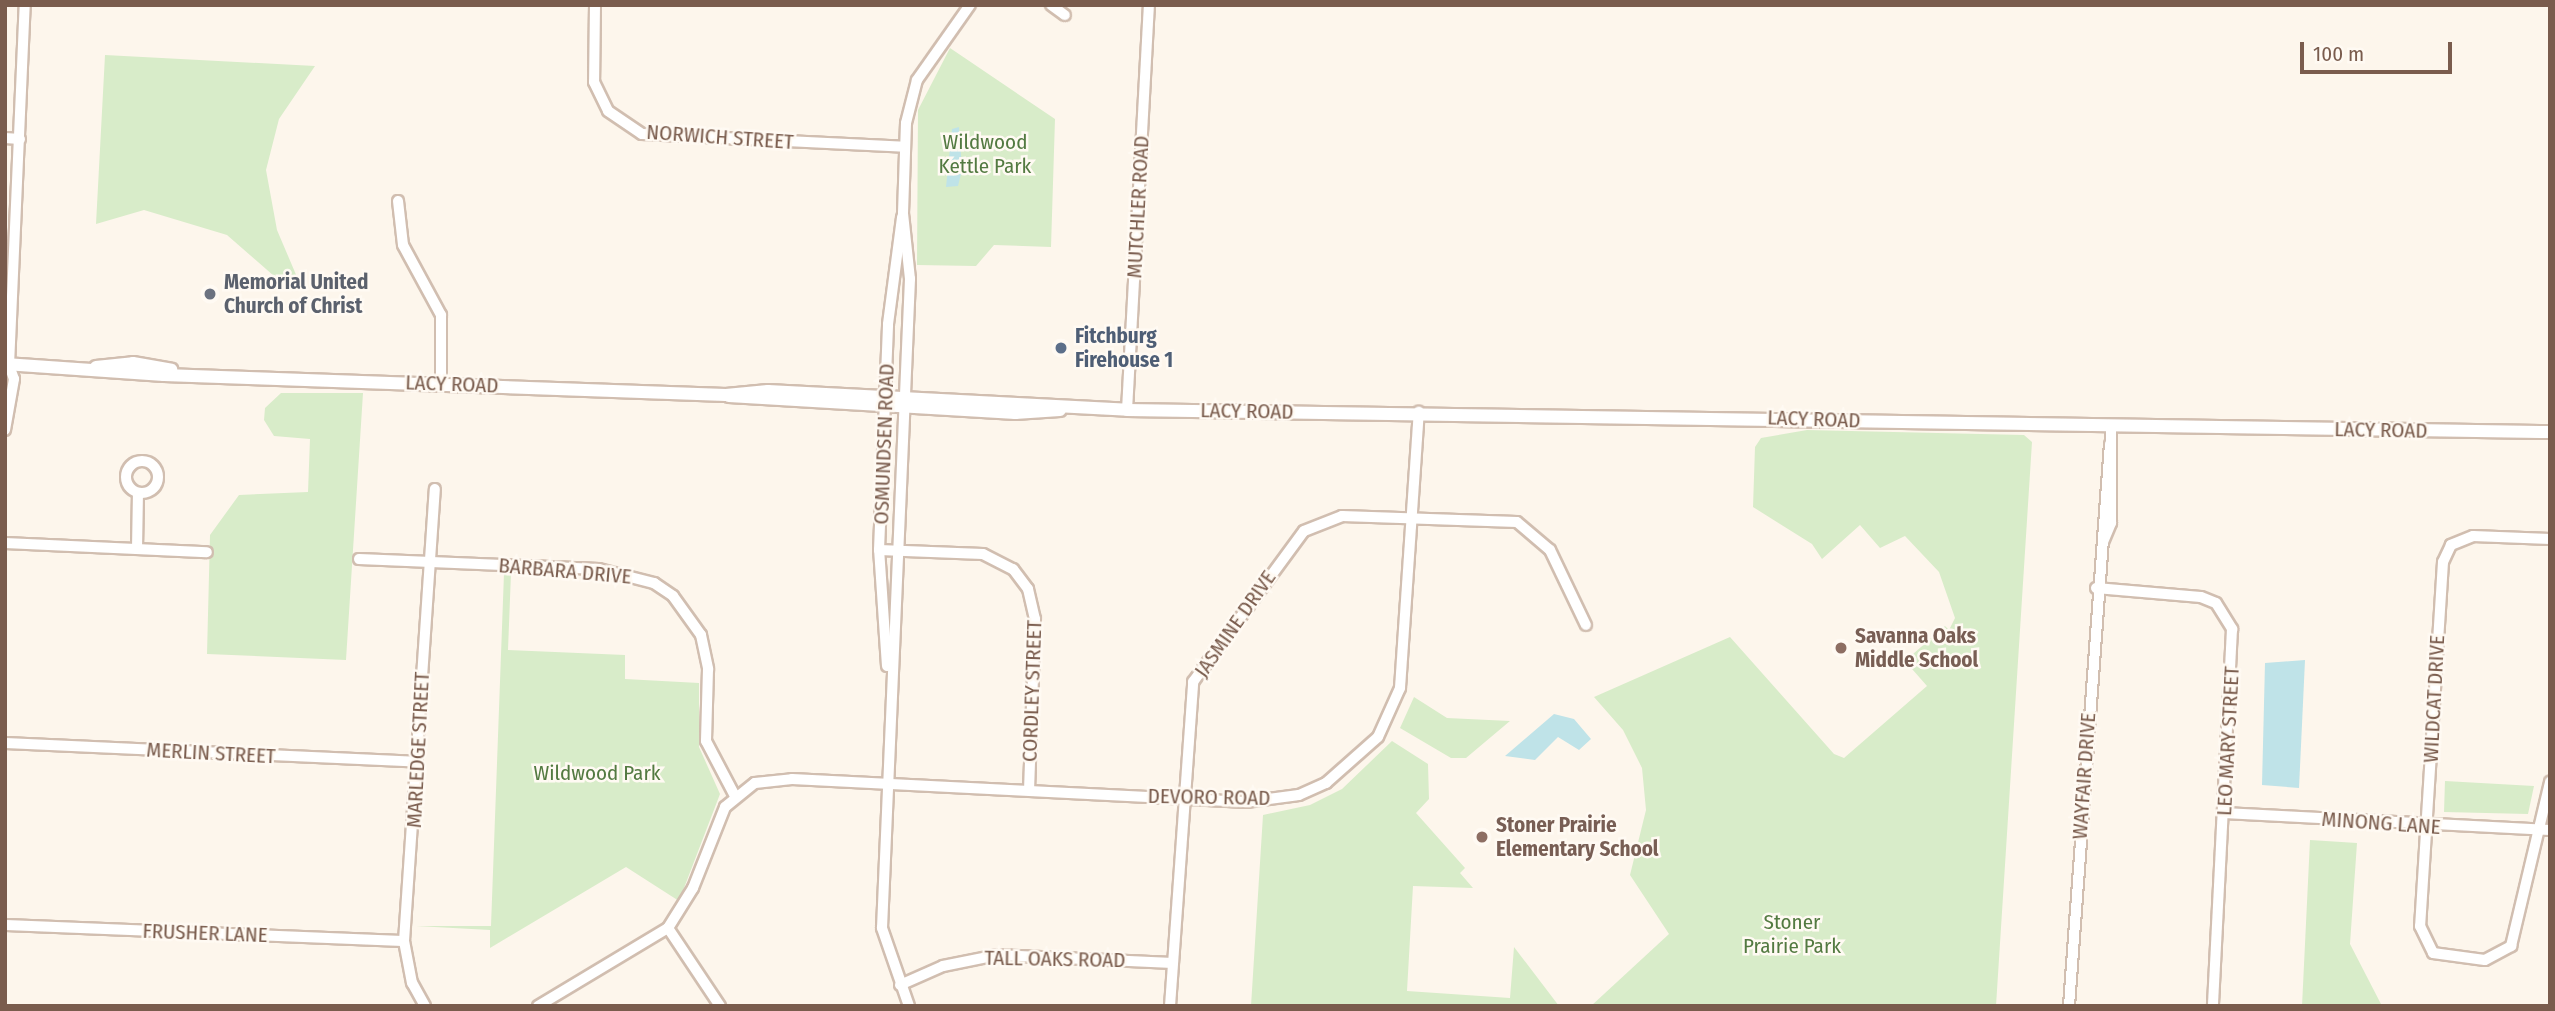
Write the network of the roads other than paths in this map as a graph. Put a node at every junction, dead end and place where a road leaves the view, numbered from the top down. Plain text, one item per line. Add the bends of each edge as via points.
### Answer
1 (25, 5) edge
2 (595, 5) edge
3 (970, 5) edge
4 (1051, 5) edge
5 (1149, 5) edge
6 (1065, 15) dead end
7 (5, 138) edge
8 (20, 139) junction
9 (905, 147) junction
10 (398, 201) dead end
11 (903, 213) junction
12 (890, 306) junction
13 (909, 307) junction
14 (6, 367) edge
15 (441, 383) junction
16 (886, 400) junction
17 (905, 402) junction
18 (6, 408) edge
19 (1127, 410) junction
20 (1419, 412) junction
21 (2111, 427) junction
22 (5, 430) edge
23 (2550, 432) edge
24 (435, 489) dead end
25 (138, 493) dead end
26 (1414, 517) junction
27 (2550, 539) edge
28 (5, 544) edge
29 (137, 549) junction
30 (879, 550) junction
31 (898, 550) junction
32 (207, 552) dead end
33 (359, 559) dead end
34 (430, 562) junction
35 (2096, 588) junction
36 (1586, 625) dead end
37 (889, 676) junction
38 (5, 743) edge
39 (416, 762) junction
40 (2550, 782) edge
41 (886, 783) junction
42 (1029, 789) junction
43 (735, 796) junction
44 (1184, 798) junction
45 (2224, 813) junction
46 (2427, 826) junction
47 (2544, 831) edge
48 (2550, 836) edge
49 (5, 925) edge
50 (668, 928) junction
51 (404, 941) junction
52 (1173, 963) junction
53 (900, 985) junction
54 (425, 1006) edge
55 (538, 1006) edge
56 (720, 1006) edge
57 (909, 1006) edge
58 (1170, 1006) edge
59 (2069, 1006) edge
60 (2213, 1006) edge

1 - 8 street
2 - 9 street, NORWICH STREET via 594,82 608,111 634,130 666,137
3 - 9 street, OSMUNDSEN ROAD via 917,80
4 - 6 street
5 - 19 street, MUTCHLER ROAD
7 - 8 street
8 - 14 street
9 - 11 street, OSMUNDSEN ROAD
10 - 15 street via 403,245 441,315
11 - 12 street, OSMUNDSEN ROAD
11 - 13 street, OSMUNDSEN ROAD
12 - 13 street
12 - 16 street, OSMUNDSEN ROAD
13 - 17 street, OSMUNDSEN ROAD
14 - 15 street, LACY ROAD via 89,370 133,363 178,373
14 - 18 street via 13,379
15 - 16 street, LACY ROAD
16 - 17 street, LACY ROAD
16 - 30 street, OSMUNDSEN ROAD
17 - 19 street, LACY ROAD
17 - 31 street, OSMUNDSEN ROAD
18 - 22 street
19 - 20 street, LACY ROAD
20 - 21 street, LACY ROAD
20 - 26 street, DEVORO ROAD
21 - 23 street, LACY ROAD
21 - 35 street, WAYFAIR DRIVE via 2111,523 2101,546
24 - 34 street, MARLEDGE STREET
25 - 29 street
26 - 36 street, JASMINE DRIVE via 1492,518 1527,527 1550,550
26 - 44 street, JASMINE DRIVE via 1326,519 1294,542 1193,682
26 - 44 street, DEVORO ROAD via 1404,674 1378,737 1341,773 1299,795 1255,802
27 - 46 street, WILDCAT DRIVE via 2473,536 2451,545 2443,562
28 - 29 street
29 - 32 street
30 - 31 street, CORDLEY STREET
30 - 37 street, OSMUNDSEN ROAD
31 - 37 street, OSMUNDSEN ROAD
31 - 42 street, CORDLEY STREET via 983,554 1013,569 1028,589 1035,619
33 - 34 street, BARBARA DRIVE
34 - 39 street, MARLEDGE STREET
34 - 43 street, BARBARA DRIVE via 623,572 673,596 701,635 708,669 706,741
35 - 45 street, LEO MARY STREET via 2201,597 2226,615 2233,640
35 - 59 street, WAYFAIR DRIVE
37 - 41 street, OSMUNDSEN ROAD
38 - 39 street, MERLIN STREET
39 - 51 street, MARLEDGE STREET
40 - 47 street
41 - 42 street, DEVORO ROAD
41 - 43 street, DEVORO ROAD via 769,780
41 - 53 street, OSMUNDSEN ROAD via 882,928
42 - 44 street, DEVORO ROAD
43 - 50 street
44 - 52 street, JASMINE DRIVE
45 - 46 street, MINONG LANE
45 - 60 street, LEO MARY STREET
46 - 47 street, MINONG LANE
46 - 47 street, WILDCAT DRIVE via 2420,926 2433,953 2485,960 2505,953
47 - 48 street, MINONG LANE
49 - 51 street, FRUSHER LANE
50 - 55 street
50 - 56 street
51 - 54 street, MARLEDGE STREET via 412,984
52 - 53 street, TALL OAKS ROAD via 997,955 943,966
52 - 58 street, JASMINE DRIVE
53 - 57 street, OSMUNDSEN ROAD

